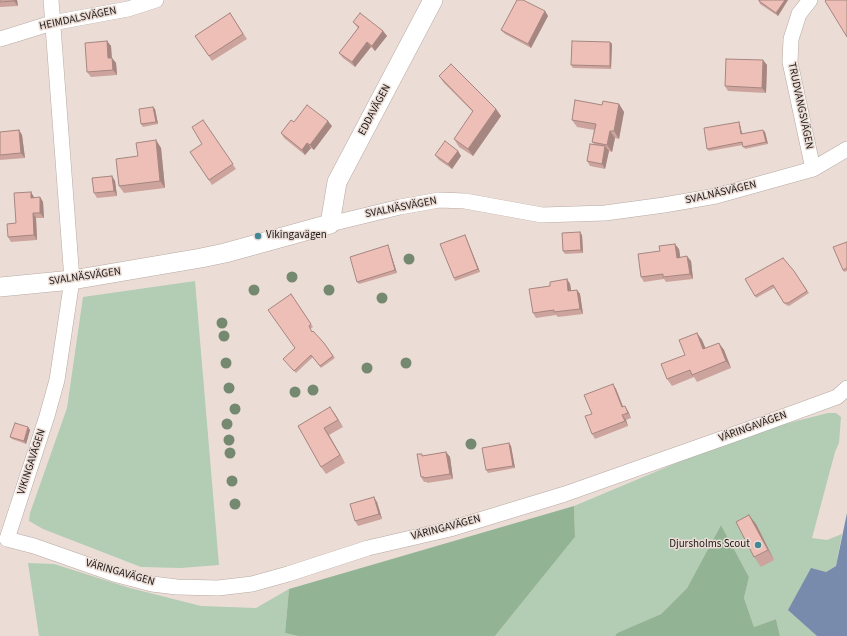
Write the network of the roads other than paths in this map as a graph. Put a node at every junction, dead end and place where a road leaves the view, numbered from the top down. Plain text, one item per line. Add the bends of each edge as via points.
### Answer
1 (51, 0) edge
2 (156, 0) edge
3 (433, 0) edge
4 (810, 0) edge
5 (52, 23) junction
6 (0, 39) edge
7 (847, 149) edge
8 (814, 169) junction
9 (330, 224) junction
10 (72, 280) junction
11 (0, 287) edge
12 (847, 388) edge
13 (4, 541) edge
14 (34, 546) joint

1 - 5 street, VIKINGAVÄGEN
2 - 5 street, HEIMDALSVÄGEN via 128,9
3 - 9 street, EDDAVÄGEN via 337,182
4 - 8 street, TRUDVANGSVÄGEN via 799,14 790,39 790,62
5 - 6 street, HEIMDALSVÄGEN
5 - 10 street, VIKINGAVÄGEN
7 - 8 street, SVALNÄSVÄGEN
8 - 9 street, SVALNÄSVÄGEN via 716,196 605,213 542,215 465,201 439,200
9 - 10 street, SVALNÄSVÄGEN via 225,253
10 - 11 street, SVALNÄSVÄGEN
10 - 13 street, VIKINGAVÄGEN via 57,380
12 - 14 street, VÄRINGAVÄGEN via 837,397 565,494 450,529 368,548 252,584 218,588 152,584 114,574
13 - 14 street, VIKINGAVÄGEN

